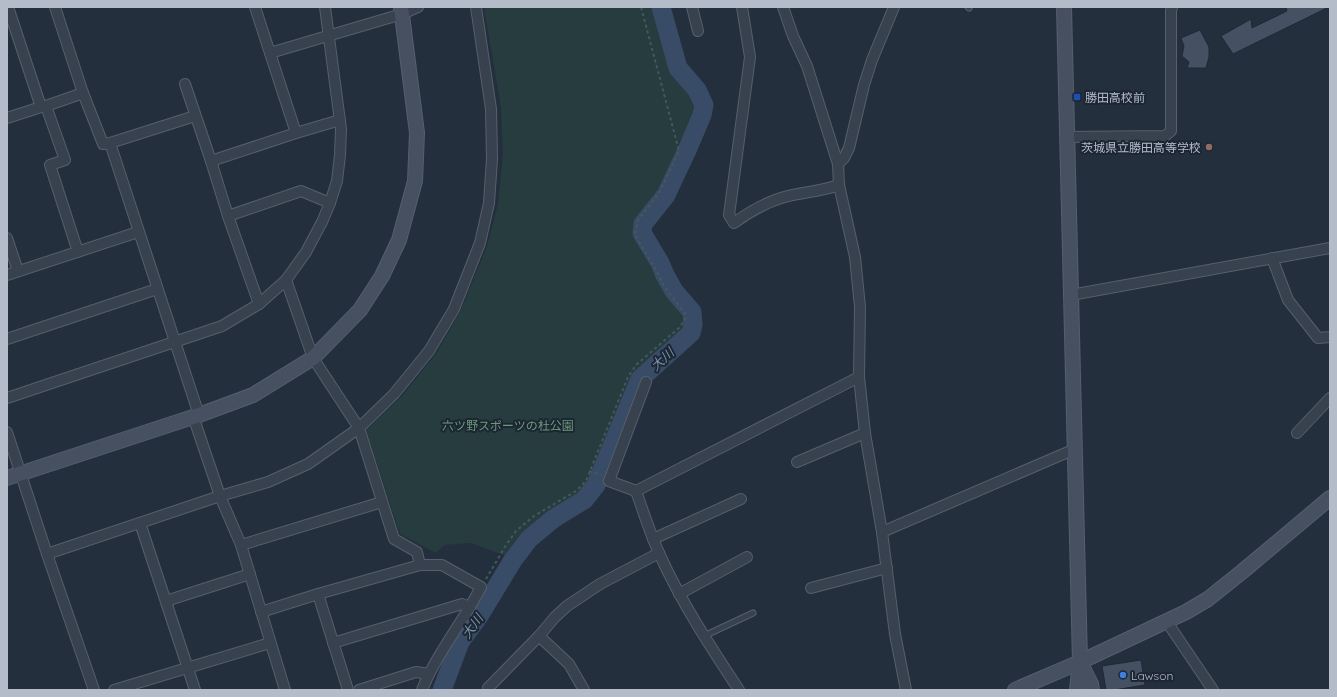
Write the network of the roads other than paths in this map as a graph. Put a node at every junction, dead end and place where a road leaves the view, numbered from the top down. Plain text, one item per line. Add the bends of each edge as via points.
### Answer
1 (8, 7) edge
2 (55, 7) edge
3 (255, 7) edge
4 (325, 7) edge
5 (418, 7) edge
6 (476, 7) edge
7 (692, 7) edge
8 (742, 7) edge
9 (783, 7) edge
10 (894, 7) edge
11 (1064, 7) edge
12 (1172, 7) edge
13 (402, 10) edge
14 (698, 31) dead end
15 (330, 36) junction
16 (270, 53) junction
17 (184, 84) dead end
18 (83, 93) junction
19 (44, 106) junction
20 (195, 116) junction
21 (7, 118) edge
22 (340, 120) junction
23 (296, 133) junction
24 (1066, 137) junction
25 (110, 143) junction
26 (211, 161) junction
27 (838, 164) junction
28 (839, 185) junction
29 (330, 203) junction
30 (228, 216) junction
31 (138, 232) junction
32 (7, 238) edge
33 (1330, 248) edge
34 (78, 252) junction
35 (1272, 258) junction
36 (18, 271) junction
37 (7, 275) edge
38 (286, 280) junction
39 (157, 289) junction
40 (1071, 295) junction
41 (259, 304) junction
42 (1330, 337) edge
43 (7, 339) edge
44 (174, 341) junction
45 (313, 358) junction
46 (859, 377) junction
47 (646, 382) dead end
48 (7, 398) edge
49 (1330, 398) edge
50 (196, 416) junction
51 (359, 428) junction
52 (7, 432) edge
53 (865, 433) junction
54 (1297, 433) dead end
55 (1075, 449) junction
56 (797, 462) dead end
57 (14, 476) edge
58 (636, 490) junction
59 (220, 496) junction
60 (1330, 498) edge
61 (741, 499) dead end
62 (382, 502) junction
63 (140, 523) junction
64 (882, 532) junction
65 (653, 539) junction
66 (241, 545) junction
67 (659, 553) junction
68 (47, 554) junction
69 (747, 557) dead end
70 (420, 565) junction
71 (887, 568) junction
72 (250, 574) junction
73 (811, 588) dead end
74 (318, 594) junction
75 (679, 594) junction
76 (166, 601) junction
77 (470, 607) junction
78 (261, 612) junction
79 (753, 613) dead end
80 (1166, 622) junction
81 (539, 636) junction
82 (704, 636) junction
83 (270, 643) junction
84 (333, 643) junction
85 (1080, 662) junction
86 (188, 668) junction
87 (429, 674) junction
88 (1210, 689) edge
89 (94, 690) edge
90 (114, 690) edge
91 (195, 690) edge
92 (285, 690) edge
93 (348, 690) edge
94 (359, 690) edge
95 (422, 690) edge
96 (489, 690) edge
97 (584, 690) edge
98 (739, 690) edge
99 (906, 690) edge
100 (1015, 690) edge
101 (1077, 690) edge
102 (1092, 690) edge

1 - 19 street
2 - 18 street
3 - 16 street
4 - 15 street
5 - 13 street
6 - 51 street via 491,109 492,159 489,203 480,243 454,309 429,351 394,394
7 - 14 street
8 - 28 street via 750,57 729,215 734,223 752,210 781,198
9 - 27 street via 807,66
10 - 27 street via 864,85 849,148
11 - 24 street
12 - 24 street via 1172,131 1165,136
13 - 15 street
13 - 45 street via 416,133 415,181 399,240 382,276 360,310
15 - 16 street
15 - 22 street
16 - 23 street
17 - 20 street
18 - 19 street
18 - 25 street via 103,144
19 - 21 street
19 - 34 street via 65,160 50,166
20 - 25 street
20 - 26 street
22 - 23 street
22 - 29 street via 337,181
23 - 26 street
24 - 40 street
25 - 31 street
26 - 30 street
27 - 28 street
28 - 46 street via 858,279
29 - 30 street via 301,191
29 - 38 street via 306,252
30 - 41 street
31 - 34 street
31 - 39 street
32 - 36 street
33 - 35 street
34 - 36 street
35 - 40 street
35 - 42 street via 1288,300 1318,338
36 - 37 street
38 - 41 street
38 - 45 street
39 - 43 street
39 - 44 street
40 - 55 street
41 - 44 street via 222,326
44 - 48 street
44 - 50 street
45 - 50 street via 253,395
45 - 51 street
46 - 53 street
46 - 58 street
47 - 58 street via 609,481
49 - 54 street
50 - 57 street
50 - 59 street
51 - 59 street via 308,464 268,482
51 - 62 street
52 - 57 street
53 - 56 street
53 - 64 street
55 - 64 street
55 - 85 street
57 - 68 street
58 - 65 street
59 - 63 street
59 - 66 street
60 - 80 street via 1208,599
61 - 65 street
62 - 66 street
62 - 70 street via 394,539 417,552
63 - 68 street
63 - 76 street
64 - 71 street
65 - 67 street
66 - 72 street
67 - 75 street
67 - 81 street via 600,584 567,606
68 - 89 street
69 - 75 street
70 - 74 street
70 - 77 street via 442,565 481,587
71 - 73 street
71 - 99 street via 895,634
72 - 76 street
72 - 78 street
74 - 78 street
74 - 84 street
75 - 82 street
76 - 86 street
77 - 84 street via 462,604
77 - 87 street
78 - 83 street
79 - 82 lane
80 - 85 street
80 - 88 street
81 - 96 street via 488,688
81 - 97 street via 569,664
82 - 98 street
83 - 86 street
83 - 92 street
84 - 93 street
85 - 100 street
85 - 101 street
85 - 102 street
86 - 90 street
86 - 91 street
87 - 94 street via 416,672
87 - 95 street

